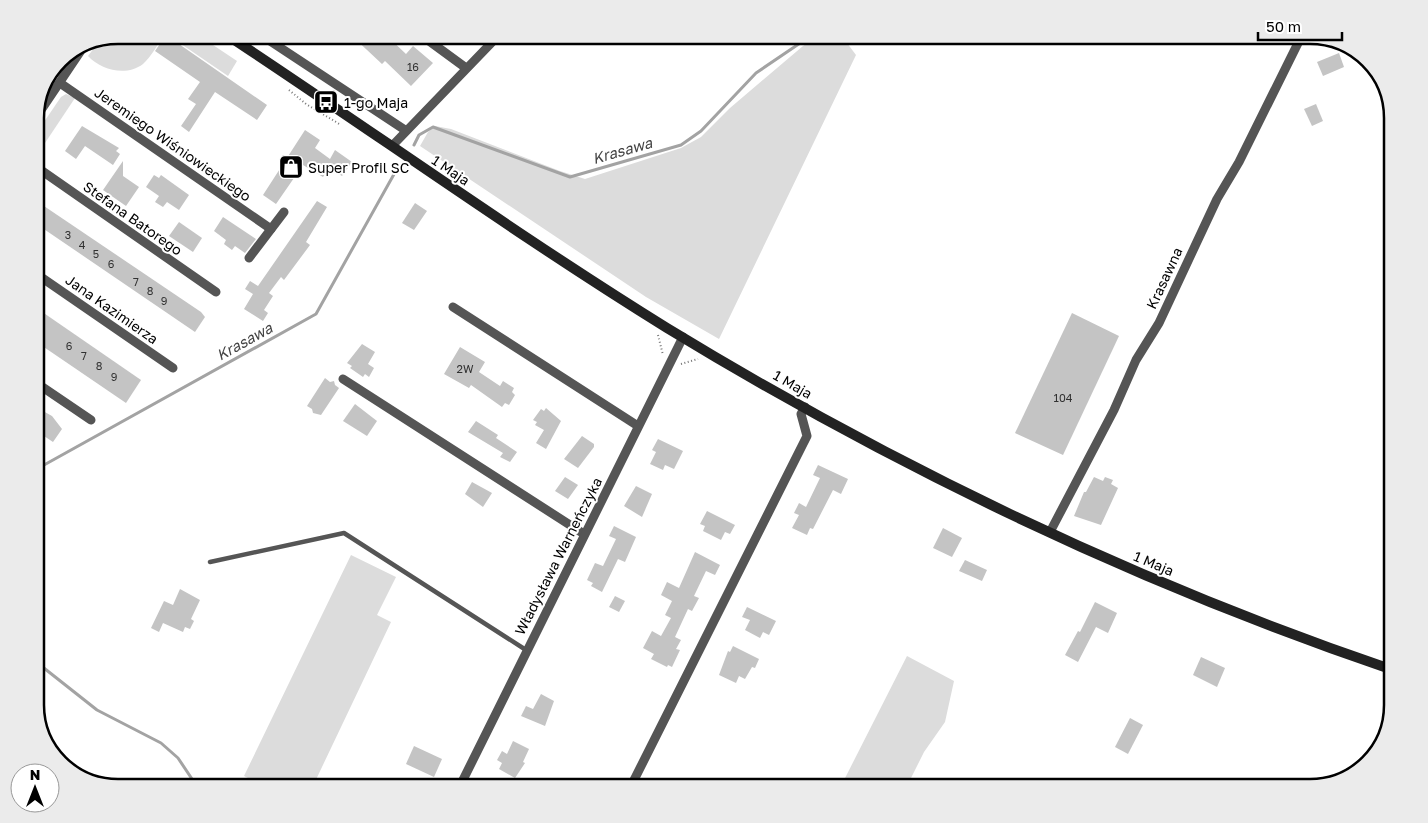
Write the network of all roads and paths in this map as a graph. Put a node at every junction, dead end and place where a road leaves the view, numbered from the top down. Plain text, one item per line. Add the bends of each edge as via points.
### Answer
1 (239, 44) edge
2 (275, 44) edge
3 (433, 44) edge
4 (490, 44) edge
5 (1298, 44) edge
6 (78, 55) edge
7 (466, 68) junction
8 (60, 83) junction
9 (45, 104) edge
10 (405, 130) junction
11 (392, 146) junction
12 (44, 172) edge
13 (284, 212) dead end
14 (271, 228) junction
15 (249, 258) dead end
16 (44, 279) edge
17 (216, 292) dead end
18 (453, 308) dead end
19 (683, 337) junction
20 (173, 368) dead end
21 (343, 379) dead end
22 (44, 388) edge
23 (805, 407) junction
24 (91, 420) dead end
25 (638, 426) junction
26 (1050, 532) junction
27 (584, 534) junction
28 (210, 562) dead end
29 (526, 650) junction
30 (1384, 667) edge
31 (463, 779) edge
32 (635, 779) edge

1 - 11 main road, 1 Maja
2 - 10 street
3 - 7 street
4 - 7 street
5 - 26 street, Krasawna via 1217,199 1159,323 1136,360 1114,410
6 - 8 street
7 - 10 street
8 - 9 street
8 - 14 street, Jeremiego Wiśniowieckiego
10 - 11 street
11 - 19 main road, 1 Maja
12 - 17 street, Stefana Batorego
13 - 14 street
14 - 15 street
16 - 20 street, Jana Kazimierza
18 - 25 street
19 - 23 main road, 1 Maja
19 - 25 street, Władysława Warneńczyka
21 - 27 street
22 - 24 street
23 - 26 main road, 1 Maja via 967,493
23 - 32 street via 801,414 807,436
25 - 27 street, Władysława Warneńczyka
26 - 30 main road, 1 Maja via 1275,628
27 - 29 street, Władysława Warneńczyka
28 - 29 lane via 344,533
29 - 31 street, Władysława Warneńczyka

